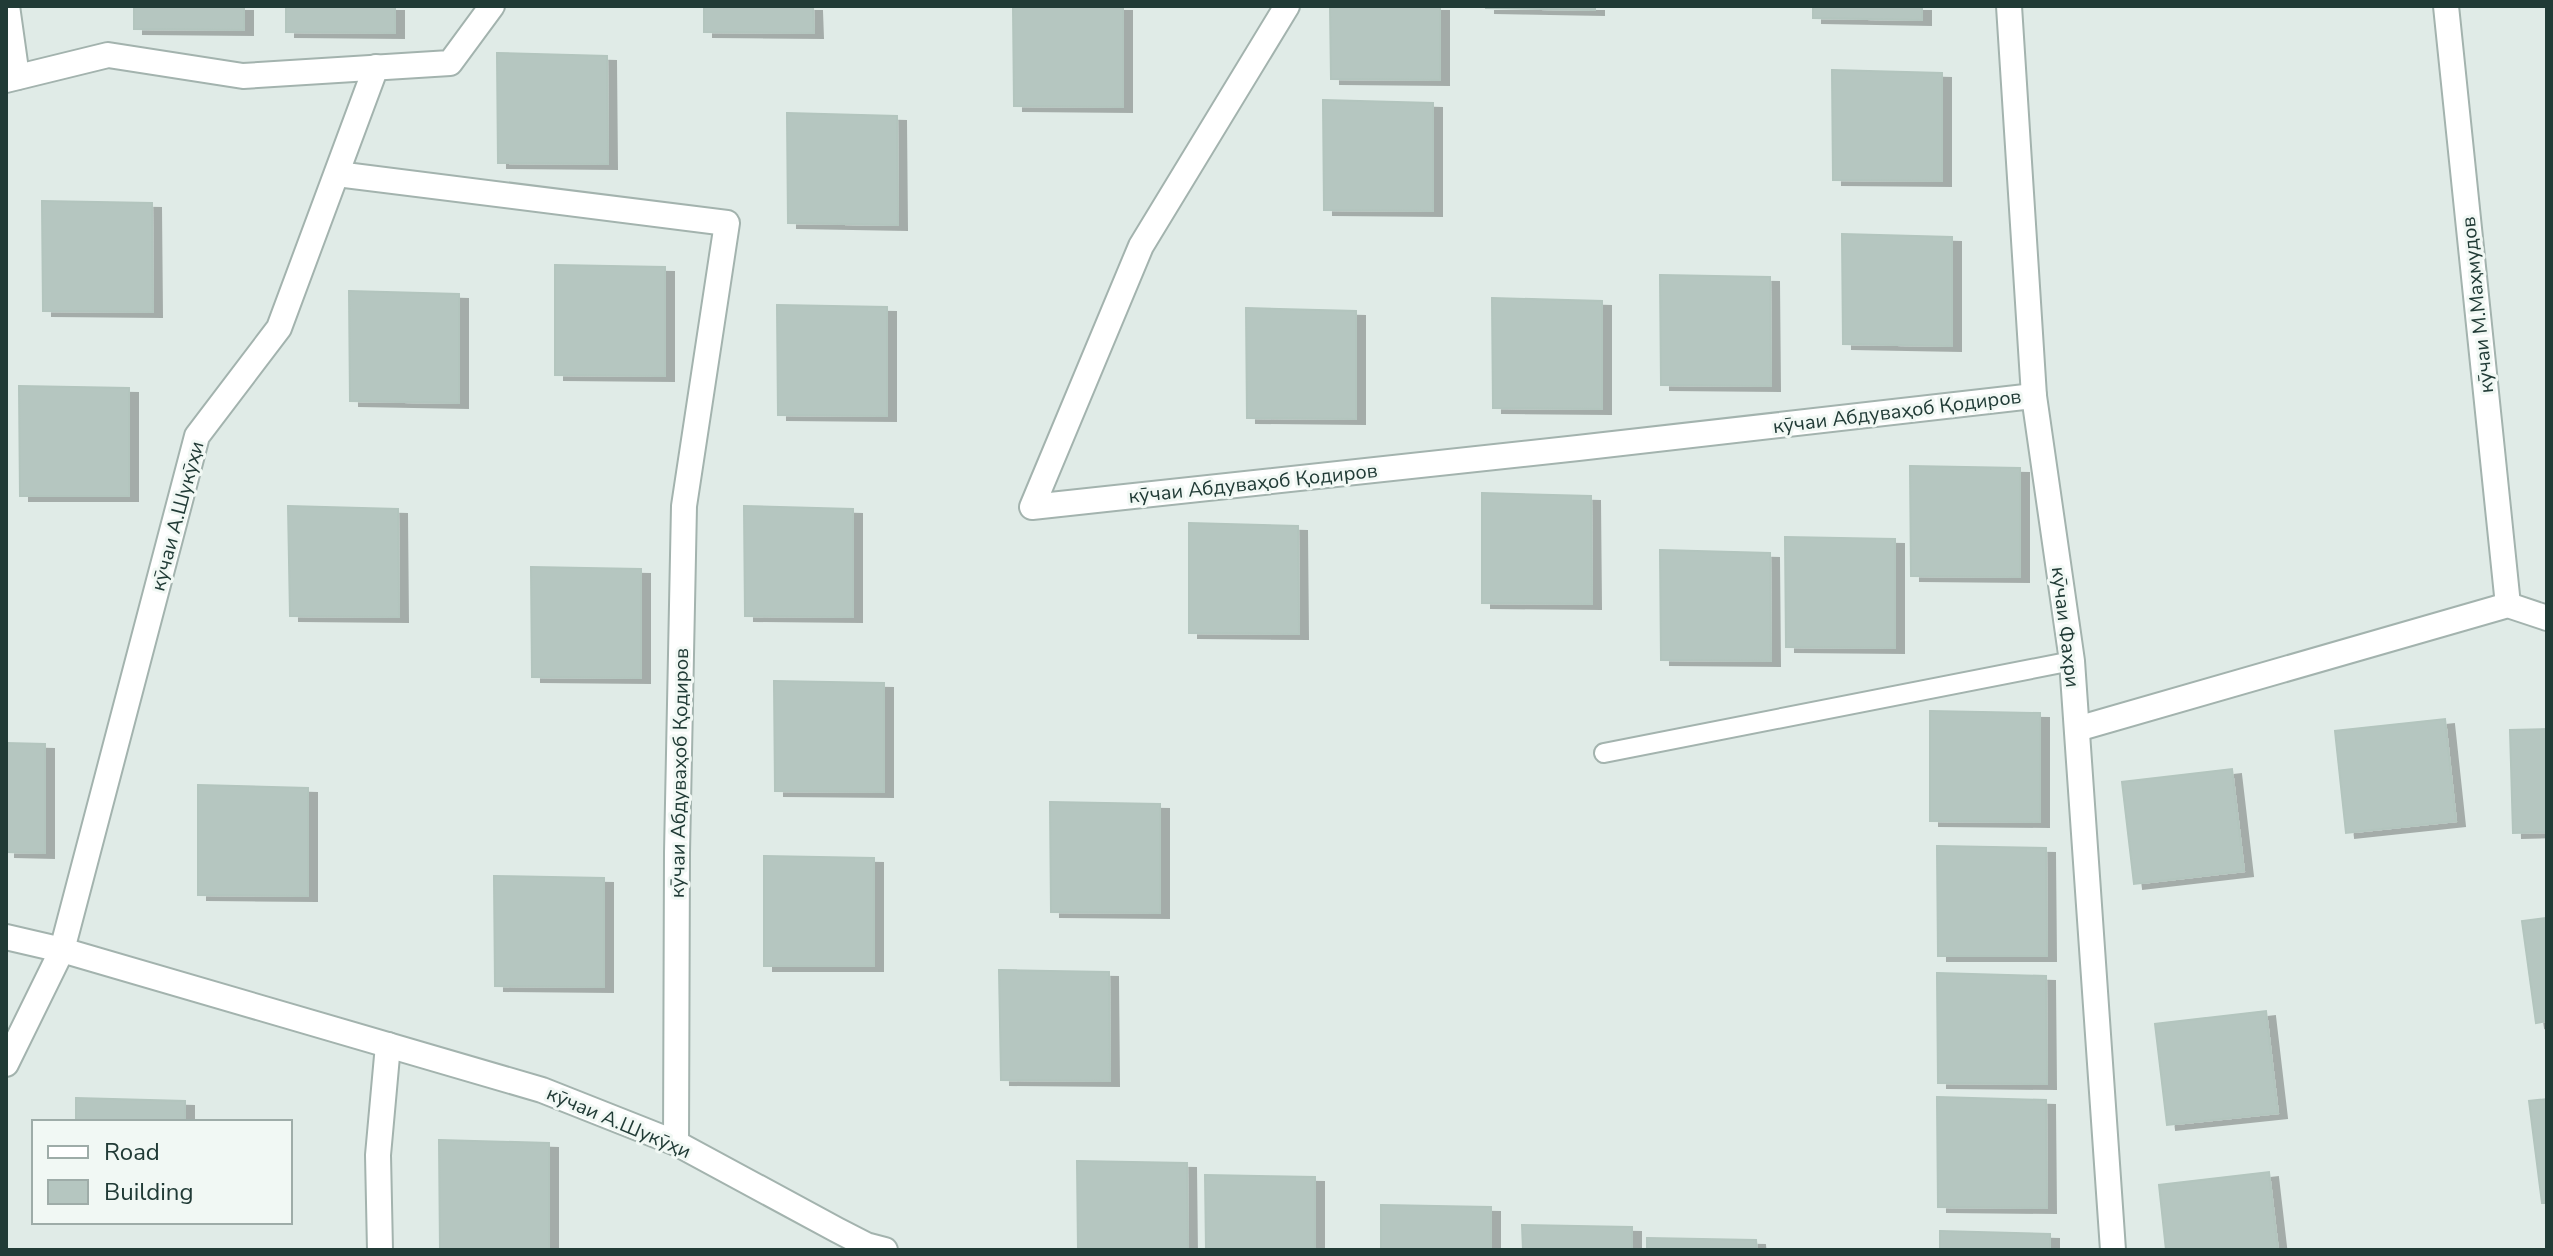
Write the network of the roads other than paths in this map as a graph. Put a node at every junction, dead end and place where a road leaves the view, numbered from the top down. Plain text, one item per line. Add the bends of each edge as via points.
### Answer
1 (7, 6) edge
2 (492, 6) edge
3 (1287, 6) edge
4 (2009, 6) edge
5 (2446, 6) edge
6 (376, 67) junction
7 (12, 78) edge
8 (337, 174) junction
9 (2034, 396) junction
10 (2508, 605) junction
11 (2547, 618) edge
12 (2072, 661) junction
13 (2077, 729) junction
14 (1604, 753) dead end
15 (6, 937) edge
16 (62, 950) junction
17 (388, 1045) junction
18 (6, 1064) edge
19 (676, 1143) junction
20 (838, 1240) edge
21 (380, 1250) edge
22 (885, 1250) edge
23 (2113, 1250) edge

1 - 7 street
2 - 6 street via 450,63
3 - 9 street, кӯчаи Абдуваҳоб Қодиров via 1141,246 1032,507
4 - 9 street, кӯчаи Фахри
5 - 10 street, кӯчаи М.Маҳмудов
6 - 7 street via 243,76 108,55
6 - 8 street, кӯчаи А.Шукӯҳи
8 - 16 street, кӯчаи А.Шукӯҳи via 279,328 197,436
8 - 19 street, кӯчаи Абдуваҳоб Қодиров via 727,223 684,506
9 - 12 street, кӯчаи Фахри
10 - 11 street
10 - 13 street
12 - 13 street, кӯчаи Фахри
12 - 14 lane
13 - 23 street, кӯчаи Фахри
15 - 16 street, кӯчаи А.Шукӯҳи
16 - 17 street, кӯчаи А.Шукӯҳи
16 - 18 street, кӯчаи А.Шукӯҳи
17 - 19 street, кӯчаи А.Шукӯҳи via 542,1090
17 - 21 street via 378,1155
19 - 20 street, кӯчаи А.Шукӯҳи
20 - 22 street, кӯчаи А.Шукӯҳи

